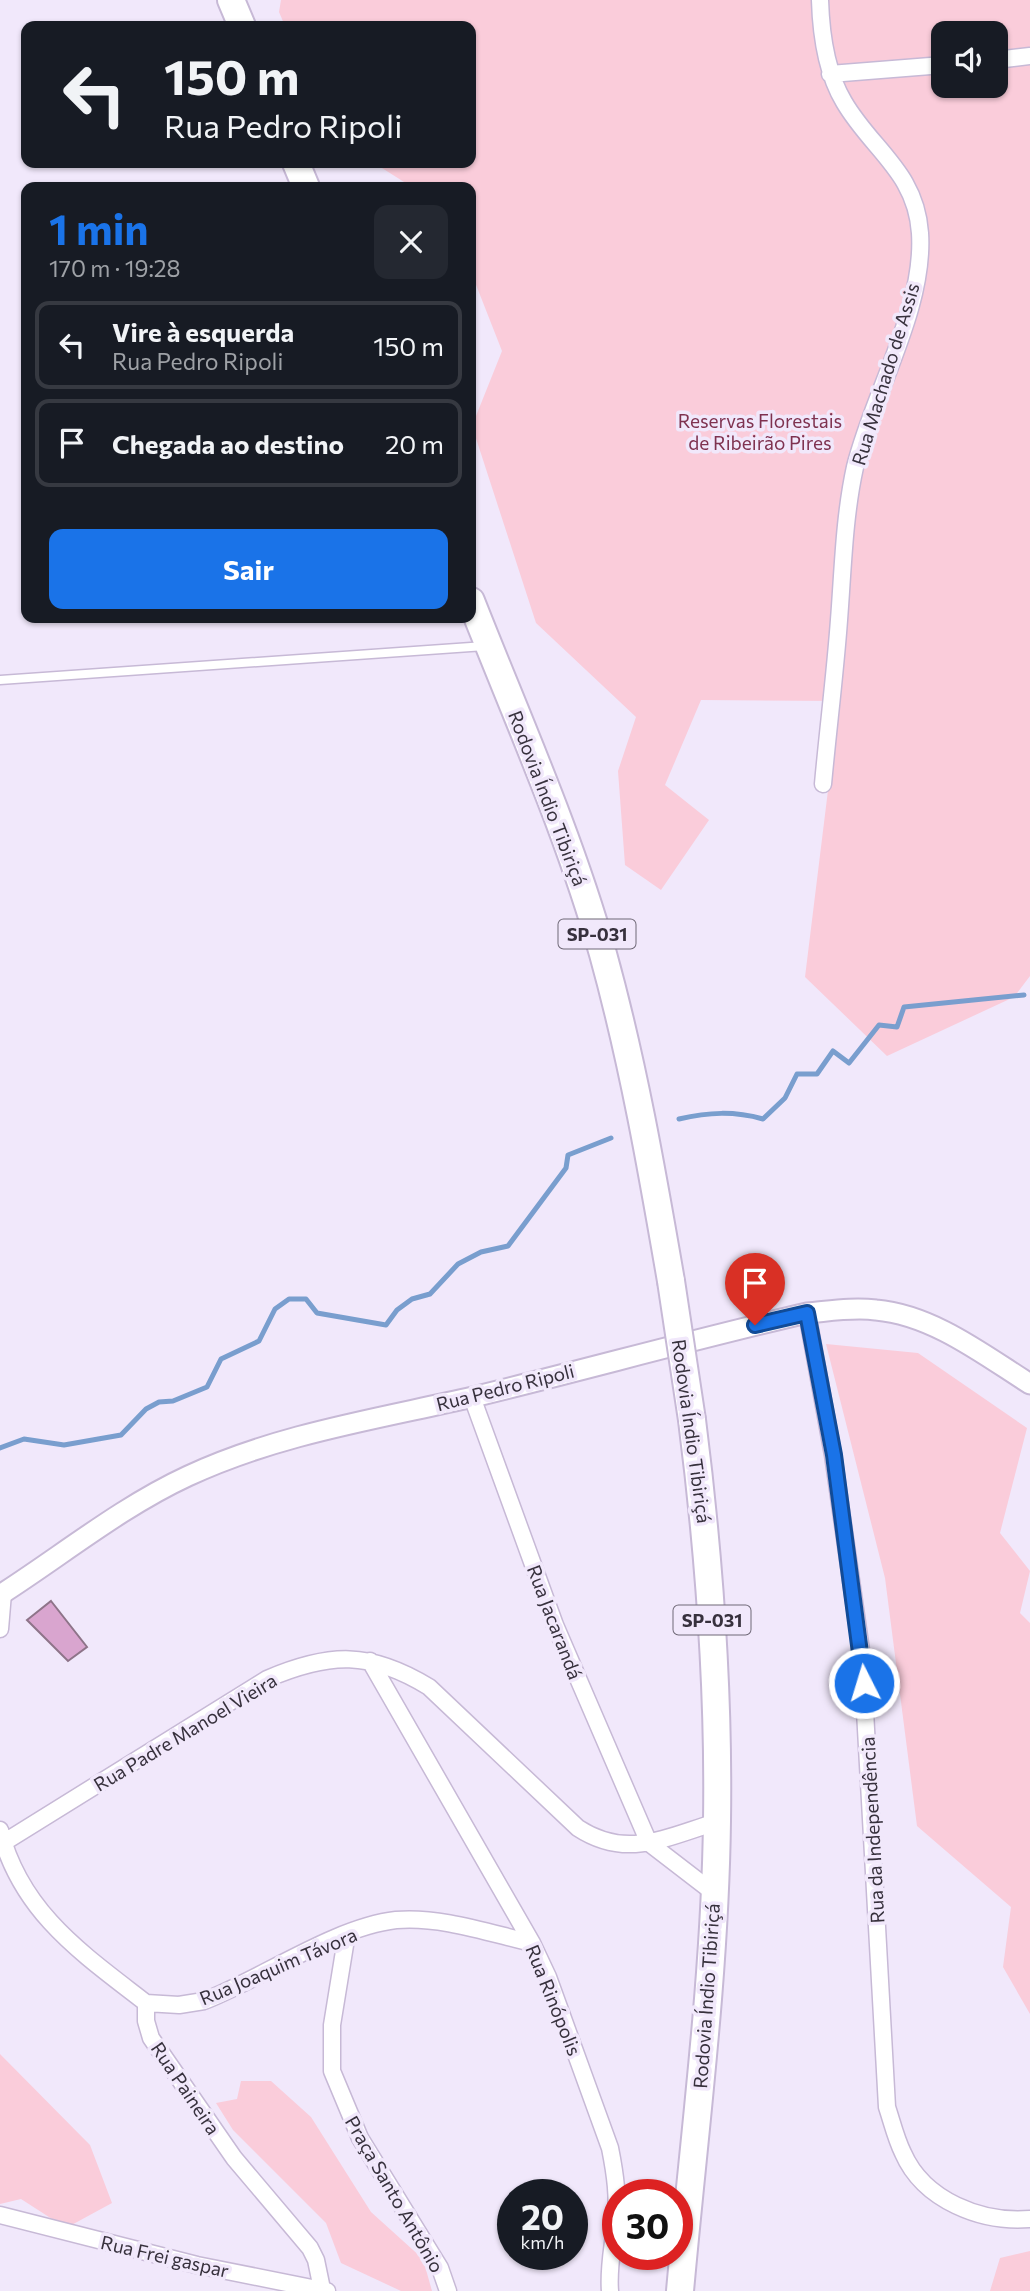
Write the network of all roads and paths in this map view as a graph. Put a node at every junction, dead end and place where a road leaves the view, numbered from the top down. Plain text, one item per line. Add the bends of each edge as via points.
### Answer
1 (231, 0) edge
2 (820, 0) edge
3 (240, 21) edge
4 (1030, 56) edge
5 (1008, 59) edge
6 (931, 66) edge
7 (830, 74) junction
8 (476, 614) edge
9 (488, 646) junction
10 (0, 680) edge
11 (823, 784) dead end
12 (807, 1313) junction
13 (1030, 1371) edge
14 (1030, 1384) edge
15 (472, 1397) junction
16 (2, 1594) edge
17 (0, 1629) edge
18 (370, 1661) junction
19 (717, 1822) junction
20 (2, 1836) edge
21 (649, 1843) junction
22 (715, 1893) junction
23 (348, 1933) junction
24 (532, 1943) junction
25 (146, 2003) junction
26 (2, 2216) edge
27 (1030, 2219) edge
28 (325, 2290) edge
29 (448, 2291) edge
30 (610, 2291) edge
31 (680, 2291) edge

1 - 3 highway
2 - 7 street, Rua Machado de Assis
4 - 5 street
6 - 7 street
7 - 11 street, Rua Machado de Assis via 857,121 905,178 920,233 915,284 865,427 855,470 845,527
8 - 9 highway, Rodovia Índio Tibiriçá / SP-031
9 - 10 lane
9 - 19 highway, Rodovia Índio Tibiriçá / SP-031, bridge via 552,801 603,952 646,1136 692,1420 712,1607
12 - 14 street, Rua Pedro Ripoli via 880,1310 917,1321 954,1336
12 - 15 street, Rua Pedro Ripoli
12 - 27 street, Rua da Independência via 834,1455 862,1657 887,2107 903,2154 932,2189 975,2215 1009,2221
13 - 14 street
15 - 16 street, Rua Pedro Ripoli via 366,1418 185,1477
15 - 21 street, Rua Jacarandá via 564,1649
16 - 17 street
18 - 20 street, Rua Padre Manoel Vieira via 327,1658 267,1679
18 - 21 street, Rua Padre Manoel Vieira via 403,1671 429,1687 578,1828 612,1845
18 - 24 street, Rua Rinópolis
19 - 21 street, Rua Padre Manoel Vieira
19 - 22 highway, Rodovia Índio Tibiriçá / SP-031
20 - 25 street via 47,1922
21 - 22 street
22 - 31 highway, Rodovia Índio Tibiriçá / SP-031
23 - 24 street, Rua Joaquim Távora via 393,1920 411,1920
23 - 25 street, Rua Joaquim Távora via 204,2001
23 - 29 street, Praça Santo Antônio via 332,2025 332,2071 360,2138 440,2268
24 - 30 street, Rua Rinópolis via 610,2148 617,2185
25 - 28 street, Rua Paineira via 151,2038 234,2158 310,2248
26 - 28 street, Rua Frei gaspar via 197,2265

